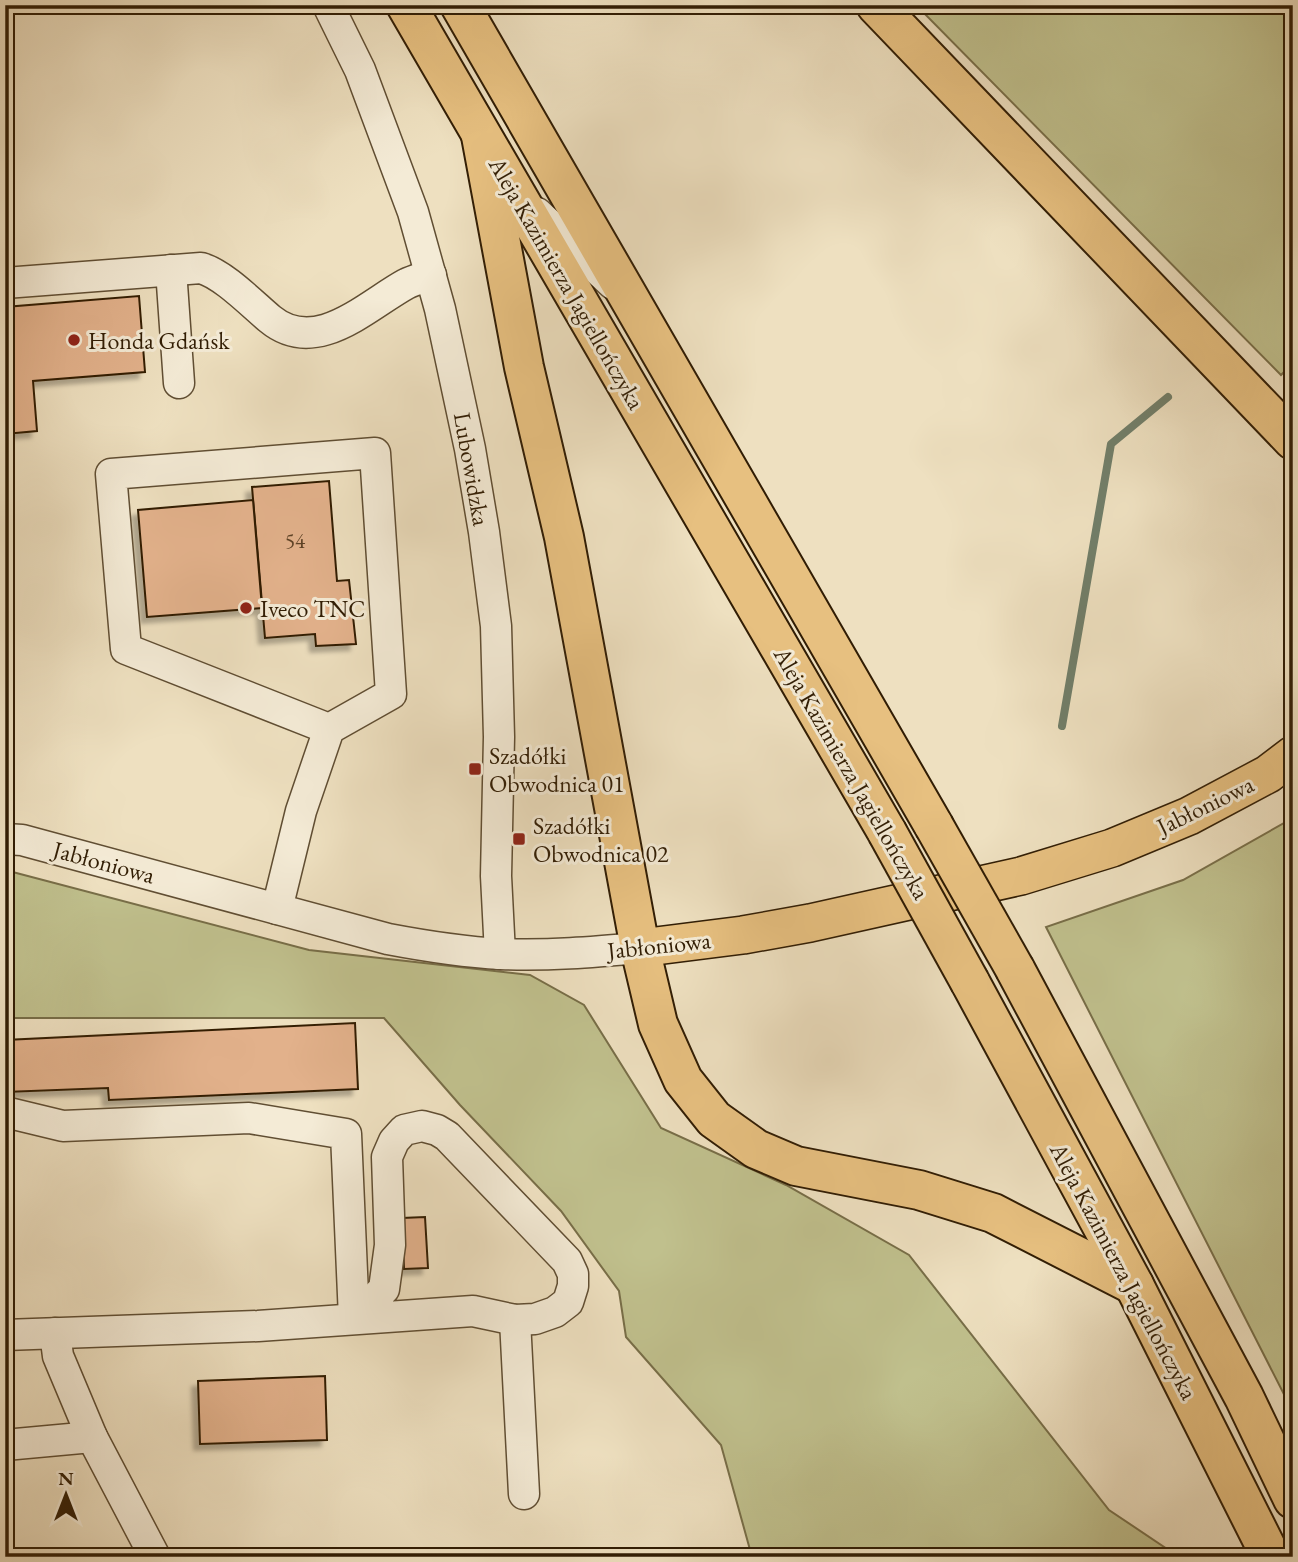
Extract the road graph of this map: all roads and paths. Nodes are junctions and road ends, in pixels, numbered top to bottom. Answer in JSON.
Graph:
{"nodes":[{"id":1,"x":328,"y":5,"type":"edge"},
{"id":2,"x":406,"y":5,"type":"edge"},
{"id":3,"x":460,"y":5,"type":"edge"},
{"id":4,"x":876,"y":5,"type":"edge"},
{"id":5,"x":481,"y":136,"type":"junction"},
{"id":6,"x":556,"y":171,"type":"junction"},
{"id":7,"x":516,"y":194,"type":"junction"},
{"id":8,"x":574,"y":248,"type":"junction"},
{"id":9,"x":171,"y":270,"type":"junction"},
{"id":10,"x":431,"y":275,"type":"junction"},
{"id":11,"x":5,"y":283,"type":"edge"},
{"id":12,"x":633,"y":303,"type":"junction"},
{"id":13,"x":593,"y":326,"type":"junction"},
{"id":14,"x":179,"y":383,"type":"dead end"},
{"id":15,"x":1293,"y":440,"type":"edge"},
{"id":16,"x":329,"y":729,"type":"junction"},
{"id":17,"x":1293,"y":755,"type":"edge"},
{"id":18,"x":5,"y":839,"type":"edge"},
{"id":19,"x":277,"y":909,"type":"junction"},
{"id":20,"x":640,"y":948,"type":"junction"},
{"id":21,"x":500,"y":954,"type":"junction"},
{"id":22,"x":5,"y":1112,"type":"edge"},
{"id":23,"x":1133,"y":1284,"type":"junction"},
{"id":24,"x":354,"y":1318,"type":"junction"},
{"id":25,"x":515,"y":1320,"type":"junction"},
{"id":26,"x":55,"y":1333,"type":"junction"},
{"id":27,"x":5,"y":1335,"type":"edge"},
{"id":28,"x":92,"y":1437,"type":"junction"},
{"id":29,"x":5,"y":1446,"type":"edge"},
{"id":30,"x":524,"y":1494,"type":"dead end"},
{"id":31,"x":1293,"y":1499,"type":"edge"},
{"id":32,"x":155,"y":1557,"type":"edge"},
{"id":33,"x":1271,"y":1557,"type":"edge"}],
"edges":[{"from":1,"to":10,"type":"street","name":"Lubowidzka"},
{"from":2,"to":5,"type":"highway","name":"Aleja Kazimierza Jagiellończyka"},
{"from":3,"to":6,"type":"highway","name":"Aleja Kazimierza Jagiellończyka"},
{"from":4,"to":15,"type":"highway"},
{"from":5,"to":7,"type":"highway","name":"Aleja Kazimierza Jagiellończyka"},
{"from":5,"to":20,"type":"highway"},
{"from":6,"to":8,"type":"street"},
{"from":6,"to":12,"type":"highway","name":"Aleja Kazimierza Jagiellończyka"},
{"from":7,"to":8,"type":"street"},
{"from":7,"to":13,"type":"highway","name":"Aleja Kazimierza Jagiellończyka"},
{"from":8,"to":12,"type":"street"},
{"from":8,"to":13,"type":"street"},
{"from":9,"to":10,"type":"street"},
{"from":9,"to":11,"type":"street"},
{"from":9,"to":14,"type":"street"},
{"from":10,"to":21,"type":"street","name":"Lubowidzka"},
{"from":12,"to":31,"type":"highway","name":"Aleja Kazimierza Jagiellończyka","bridge":true},
{"from":13,"to":23,"type":"highway","name":"Aleja Kazimierza Jagiellończyka","bridge":true},
{"from":16,"to":16,"type":"street"},
{"from":16,"to":19,"type":"street"},
{"from":17,"to":20,"type":"main road","name":"Jabłoniowa"},
{"from":18,"to":19,"type":"street","name":"Jabłoniowa"},
{"from":19,"to":21,"type":"street","name":"Jabłoniowa"},
{"from":20,"to":21,"type":"street","name":"Jabłoniowa"},
{"from":20,"to":23,"type":"highway"},
{"from":22,"to":24,"type":"street"},
{"from":23,"to":33,"type":"highway","name":"Aleja Kazimierza Jagiellończyka"},
{"from":24,"to":25,"type":"street"},
{"from":24,"to":25,"type":"street"},
{"from":24,"to":26,"type":"street"},
{"from":25,"to":30,"type":"street"},
{"from":26,"to":27,"type":"street"},
{"from":26,"to":28,"type":"street"},
{"from":28,"to":29,"type":"street"},
{"from":28,"to":32,"type":"street"}]}
